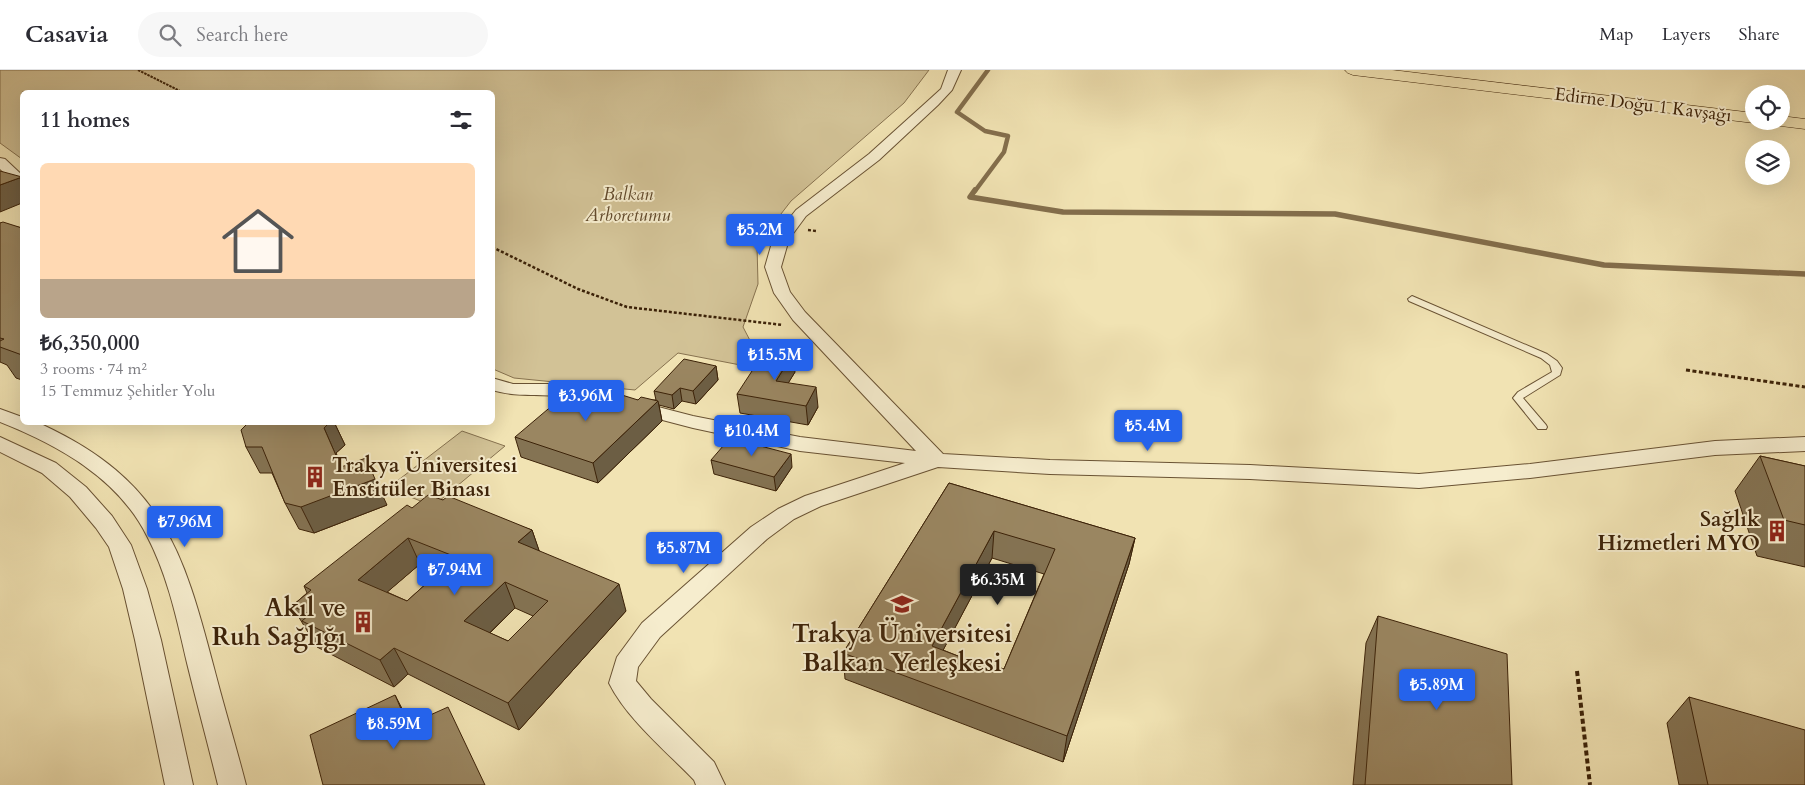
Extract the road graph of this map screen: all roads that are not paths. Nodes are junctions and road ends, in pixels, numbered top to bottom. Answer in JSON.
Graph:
{"nodes":[{"id":1,"x":956,"y":70,"type":"edge"},
{"id":2,"x":1354,"y":70,"type":"edge"},
{"id":3,"x":1417,"y":70,"type":"edge"},
{"id":4,"x":1745,"y":109,"type":"edge"},
{"id":5,"x":1790,"y":115,"type":"edge"},
{"id":6,"x":1745,"y":117,"type":"edge"},
{"id":7,"x":1790,"y":121,"type":"edge"},
{"id":8,"x":1805,"y":121,"type":"edge"},
{"id":9,"x":0,"y":162,"type":"edge"},
{"id":10,"x":20,"y":180,"type":"edge"},
{"id":11,"x":1412,"y":299,"type":"dead end"},
{"id":12,"x":495,"y":385,"type":"edge"},
{"id":13,"x":0,"y":415,"type":"edge"},
{"id":14,"x":20,"y":423,"type":"edge"},
{"id":15,"x":25,"y":425,"type":"edge"},
{"id":16,"x":1542,"y":427,"type":"dead end"},
{"id":17,"x":52,"y":436,"type":"junction"},
{"id":18,"x":1805,"y":444,"type":"edge"},
{"id":19,"x":10,"y":448,"type":"edge"},
{"id":20,"x":937,"y":460,"type":"junction"},
{"id":21,"x":179,"y":785,"type":"edge"},
{"id":22,"x":232,"y":785,"type":"edge"},
{"id":23,"x":711,"y":785,"type":"edge"}],
"edges":[{"from":1,"to":20,"type":"street"},
{"from":2,"to":6,"type":"highway","name":"Edirne Doğu 1 Kavşağı"},
{"from":3,"to":4,"type":"highway","name":"Edirne Doğu 1 Kavşağı"},
{"from":5,"to":8,"type":"highway"},
{"from":7,"to":8,"type":"highway"},
{"from":9,"to":10,"type":"street"},
{"from":11,"to":16,"type":"lane"},
{"from":12,"to":20,"type":"street"},
{"from":13,"to":14,"type":"street"},
{"from":15,"to":17,"type":"street"},
{"from":17,"to":19,"type":"street"},
{"from":17,"to":22,"type":"street"},
{"from":18,"to":20,"type":"street"},
{"from":19,"to":21,"type":"street"},
{"from":20,"to":23,"type":"street"}]}
